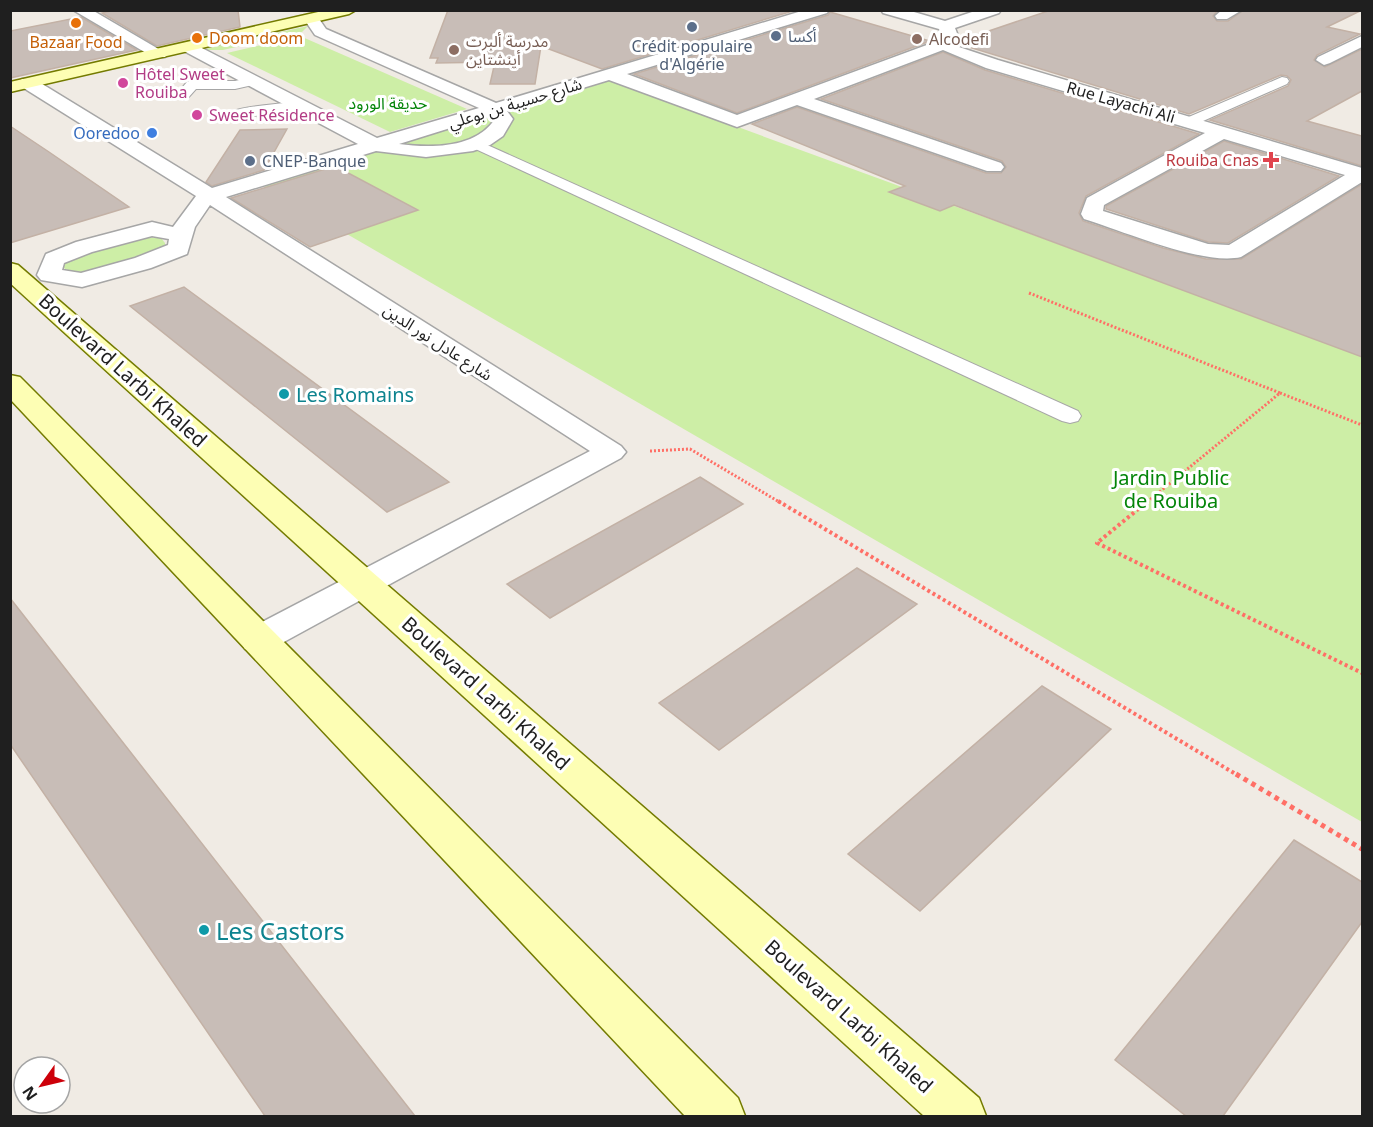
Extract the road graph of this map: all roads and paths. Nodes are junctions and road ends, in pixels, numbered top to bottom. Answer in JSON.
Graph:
{"nodes":[{"id":1,"x":80,"y":10,"type":"edge"},
{"id":2,"x":349,"y":10,"type":"edge"},
{"id":3,"x":822,"y":10,"type":"edge"},
{"id":4,"x":888,"y":10,"type":"edge"},
{"id":5,"x":994,"y":10,"type":"edge"},
{"id":6,"x":321,"y":15,"type":"edge"},
{"id":7,"x":949,"y":34,"type":"junction"},
{"id":8,"x":1362,"y":41,"type":"edge"},
{"id":9,"x":188,"y":47,"type":"junction"},
{"id":10,"x":159,"y":54,"type":"junction"},
{"id":11,"x":1324,"y":60,"type":"dead end"},
{"id":12,"x":610,"y":74,"type":"junction"},
{"id":13,"x":252,"y":81,"type":"junction"},
{"id":14,"x":1282,"y":81,"type":"dead end"},
{"id":15,"x":19,"y":85,"type":"edge"},
{"id":16,"x":182,"y":96,"type":"dead end"},
{"id":17,"x":795,"y":98,"type":"junction"},
{"id":18,"x":300,"y":105,"type":"junction"},
{"id":19,"x":496,"y":108,"type":"junction"},
{"id":20,"x":239,"y":112,"type":"dead end"},
{"id":21,"x":1189,"y":122,"type":"junction"},
{"id":22,"x":1222,"y":132,"type":"junction"},
{"id":23,"x":474,"y":143,"type":"junction"},
{"id":24,"x":375,"y":145,"type":"junction"},
{"id":25,"x":994,"y":166,"type":"dead end"},
{"id":26,"x":1362,"y":174,"type":"edge"},
{"id":27,"x":209,"y":195,"type":"junction"},
{"id":28,"x":179,"y":235,"type":"junction"},
{"id":29,"x":23,"y":278,"type":"edge"},
{"id":30,"x":1029,"y":293,"type":"dead end"},
{"id":31,"x":10,"y":383,"type":"edge"},
{"id":32,"x":1280,"y":393,"type":"junction"},
{"id":33,"x":1070,"y":416,"type":"dead end"},
{"id":34,"x":1362,"y":425,"type":"edge"},
{"id":35,"x":611,"y":452,"type":"junction"},
{"id":36,"x":363,"y":584,"type":"junction"},
{"id":37,"x":258,"y":640,"type":"junction"},
{"id":38,"x":1362,"y":673,"type":"edge"},
{"id":39,"x":1362,"y":849,"type":"edge"},
{"id":40,"x":720,"y":1116,"type":"edge"},
{"id":41,"x":961,"y":1116,"type":"edge"}],
"edges":[{"from":1,"to":10,"type":"street"},
{"from":2,"to":6,"type":"main road"},
{"from":3,"to":12,"type":"street","name":"شارع حسيبة بن بوعلي"},
{"from":4,"to":7,"type":"street"},
{"from":5,"to":7,"type":"street"},
{"from":6,"to":9,"type":"main road"},
{"from":6,"to":19,"type":"street"},
{"from":7,"to":17,"type":"street"},
{"from":7,"to":21,"type":"street","name":"Rue Layachi Ali"},
{"from":8,"to":11,"type":"street"},
{"from":9,"to":10,"type":"main road"},
{"from":9,"to":13,"type":"street"},
{"from":10,"to":15,"type":"main road"},
{"from":12,"to":17,"type":"street"},
{"from":12,"to":19,"type":"street","name":"شارع حسيبة بن بوعلي"},
{"from":13,"to":16,"type":"lane"},
{"from":13,"to":18,"type":"street"},
{"from":14,"to":21,"type":"lane"},
{"from":15,"to":27,"type":"street","name":"شارع عادل نور الدين"},
{"from":17,"to":25,"type":"street"},
{"from":18,"to":20,"type":"lane"},
{"from":18,"to":24,"type":"street"},
{"from":19,"to":23,"type":"street"},
{"from":19,"to":24,"type":"street","name":"شارع حسيبة بن بوعلي"},
{"from":21,"to":22,"type":"street","name":"Rue Layachi Ali"},
{"from":22,"to":26,"type":"street","name":"Rue Layachi Ali"},
{"from":22,"to":26,"type":"street"},
{"from":23,"to":24,"type":"street"},
{"from":23,"to":33,"type":"lane"},
{"from":24,"to":27,"type":"street","name":"شارع حسيبة بن بوعلي"},
{"from":27,"to":28,"type":"street"},
{"from":27,"to":35,"type":"street","name":"شارع عادل نور الدين"},
{"from":28,"to":29,"type":"street"},
{"from":28,"to":29,"type":"street"},
{"from":29,"to":36,"type":"main road","name":"Boulevard Larbi Khaled"},
{"from":30,"to":32,"type":"path"},
{"from":31,"to":37,"type":"main road"},
{"from":32,"to":34,"type":"path"},
{"from":32,"to":38,"type":"path"},
{"from":35,"to":36,"type":"street"},
{"from":35,"to":39,"type":"path"},
{"from":36,"to":37,"type":"street"},
{"from":36,"to":41,"type":"main road","name":"Boulevard Larbi Khaled"},
{"from":37,"to":40,"type":"main road"}]}
